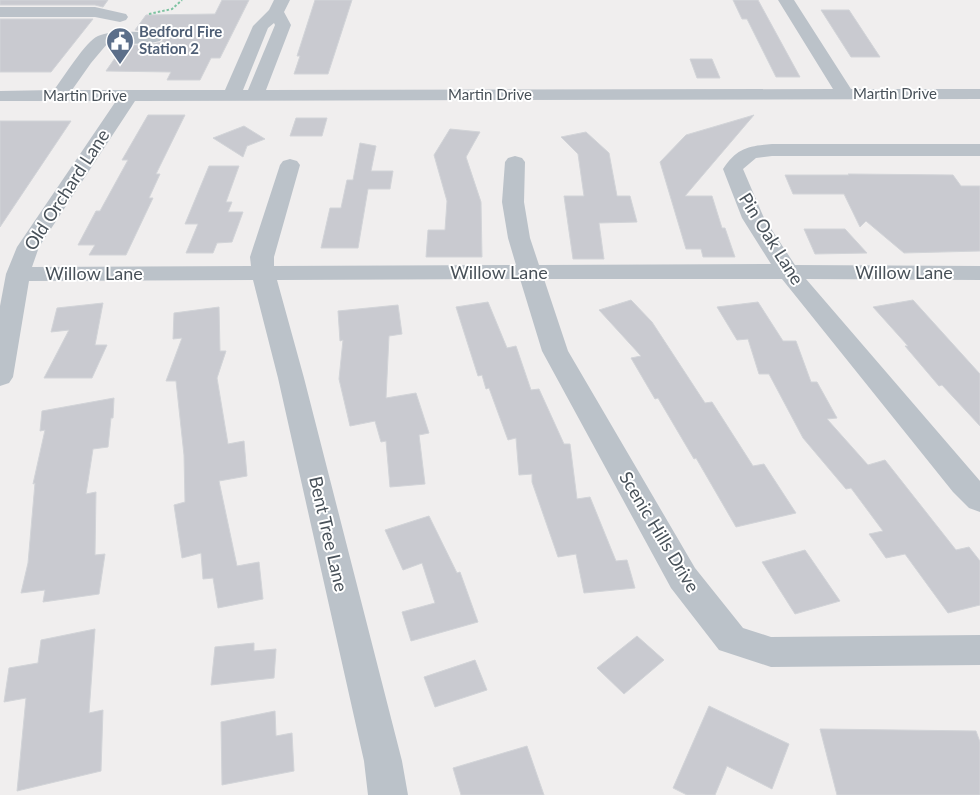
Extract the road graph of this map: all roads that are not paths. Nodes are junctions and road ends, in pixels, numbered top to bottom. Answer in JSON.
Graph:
{"nodes":[{"id":1,"x":786,"y":0,"type":"edge"},
{"id":2,"x":279,"y":6,"type":"edge"},
{"id":3,"x":0,"y":12,"type":"edge"},
{"id":4,"x":120,"y":17,"type":"dead end"},
{"id":5,"x":154,"y":38,"type":"dead end"},
{"id":6,"x":0,"y":81,"type":"edge"},
{"id":7,"x":56,"y":88,"type":"junction"},
{"id":8,"x":845,"y":94,"type":"junction"},
{"id":9,"x":980,"y":94,"type":"edge"},
{"id":10,"x":0,"y":96,"type":"edge"},
{"id":11,"x":129,"y":96,"type":"junction"},
{"id":12,"x":231,"y":96,"type":"junction"},
{"id":13,"x":254,"y":96,"type":"junction"},
{"id":14,"x":980,"y":150,"type":"edge"},
{"id":15,"x":515,"y":162,"type":"dead end"},
{"id":16,"x":290,"y":165,"type":"dead end"},
{"id":17,"x":530,"y":272,"type":"junction"},
{"id":18,"x":790,"y":272,"type":"junction"},
{"id":19,"x":980,"y":273,"type":"edge"},
{"id":20,"x":18,"y":274,"type":"junction"},
{"id":21,"x":263,"y":274,"type":"junction"},
{"id":22,"x":0,"y":376,"type":"edge"},
{"id":23,"x":980,"y":500,"type":"edge"},
{"id":24,"x":980,"y":650,"type":"edge"},
{"id":25,"x":388,"y":795,"type":"edge"}],
"edges":[{"from":1,"to":8,"type":"street"},
{"from":2,"to":12,"type":"street"},
{"from":2,"to":13,"type":"street"},
{"from":3,"to":4,"type":"street"},
{"from":5,"to":7,"type":"street"},
{"from":6,"to":7,"type":"street"},
{"from":7,"to":10,"type":"street","name":"Martin Drive"},
{"from":7,"to":11,"type":"street","name":"Martin Drive"},
{"from":8,"to":9,"type":"street","name":"Martin Drive"},
{"from":8,"to":13,"type":"street","name":"Martin Drive"},
{"from":11,"to":12,"type":"street","name":"Martin Drive"},
{"from":11,"to":20,"type":"street","name":"Old Orchard Lane"},
{"from":12,"to":13,"type":"street","name":"Martin Drive"},
{"from":14,"to":18,"type":"street","name":"Pin Oak Lane"},
{"from":15,"to":17,"type":"street","name":"Scenic Hills Drive"},
{"from":16,"to":21,"type":"street","name":"Bent Tree Lane"},
{"from":17,"to":18,"type":"street","name":"Willow Lane"},
{"from":17,"to":21,"type":"street","name":"Willow Lane"},
{"from":17,"to":24,"type":"street","name":"Scenic Hills Drive"},
{"from":18,"to":19,"type":"street","name":"Willow Lane"},
{"from":18,"to":23,"type":"street","name":"Pin Oak Lane"},
{"from":20,"to":21,"type":"street","name":"Willow Lane"},
{"from":20,"to":22,"type":"street","name":"Old Orchard Lane"},
{"from":21,"to":25,"type":"street","name":"Bent Tree Lane"}]}
